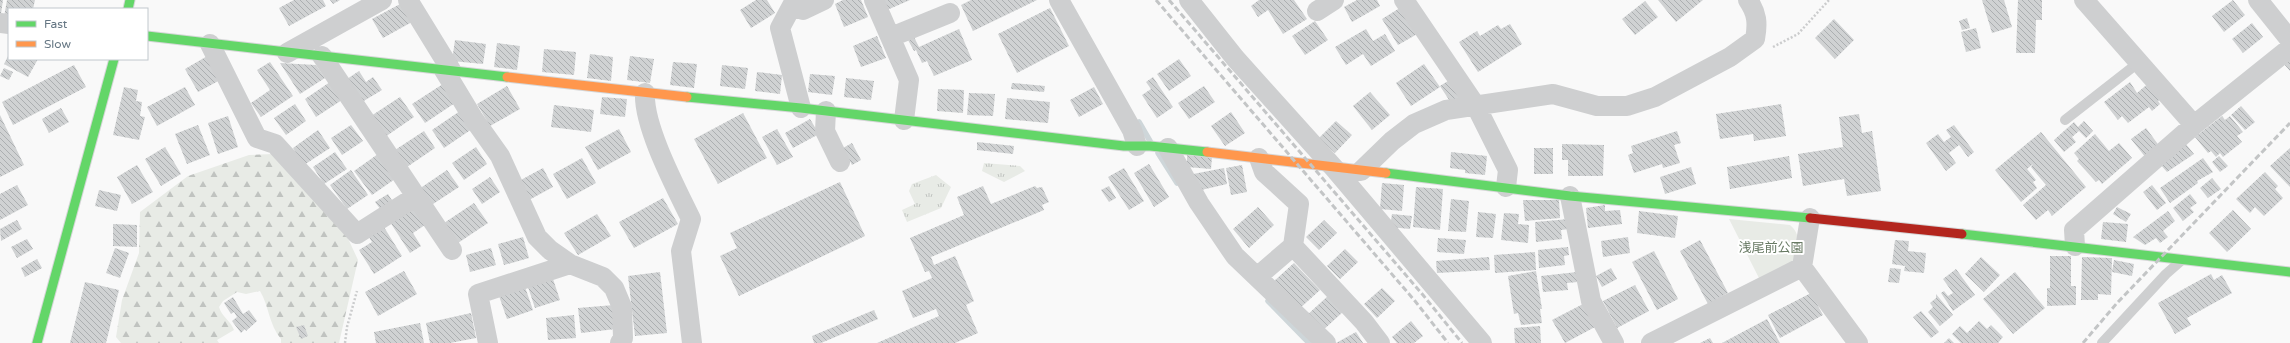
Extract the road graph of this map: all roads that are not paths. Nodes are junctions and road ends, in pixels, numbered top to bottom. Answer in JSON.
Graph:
{"nodes":[{"id":1,"x":382,"y":0,"type":"edge"},
{"id":2,"x":408,"y":0,"type":"edge"},
{"id":3,"x":824,"y":0,"type":"edge"},
{"id":4,"x":874,"y":0,"type":"edge"},
{"id":5,"x":1059,"y":0,"type":"edge"},
{"id":6,"x":1189,"y":0,"type":"edge"},
{"id":7,"x":1334,"y":0,"type":"edge"},
{"id":8,"x":1404,"y":0,"type":"edge"},
{"id":9,"x":1748,"y":0,"type":"edge"},
{"id":10,"x":2084,"y":0,"type":"edge"},
{"id":11,"x":2258,"y":0,"type":"edge"},
{"id":12,"x":794,"y":3,"type":"edge"},
{"id":13,"x":1317,"y":11,"type":"dead end"},
{"id":14,"x":950,"y":13,"type":"dead end"},
{"id":15,"x":148,"y":36,"type":"edge"},
{"id":16,"x":890,"y":37,"type":"junction"},
{"id":17,"x":2290,"y":40,"type":"edge"},
{"id":18,"x":210,"y":44,"type":"junction"},
{"id":19,"x":2290,"y":48,"type":"edge"},
{"id":20,"x":287,"y":53,"type":"junction"},
{"id":21,"x":322,"y":56,"type":"junction"},
{"id":22,"x":114,"y":60,"type":"edge"},
{"id":23,"x":2138,"y":63,"type":"junction"},
{"id":24,"x":447,"y":70,"type":"junction"},
{"id":25,"x":645,"y":93,"type":"junction"},
{"id":26,"x":1476,"y":106,"type":"junction"},
{"id":27,"x":800,"y":108,"type":"junction"},
{"id":28,"x":826,"y":111,"type":"junction"},
{"id":29,"x":904,"y":120,"type":"junction"},
{"id":30,"x":2065,"y":120,"type":"dead end"},
{"id":31,"x":2194,"y":125,"type":"junction"},
{"id":32,"x":1154,"y":146,"type":"junction"},
{"id":33,"x":1259,"y":158,"type":"junction"},
{"id":34,"x":840,"y":162,"type":"dead end"},
{"id":35,"x":1334,"y":168,"type":"junction"},
{"id":36,"x":1361,"y":171,"type":"junction"},
{"id":37,"x":1506,"y":187,"type":"junction"},
{"id":38,"x":415,"y":196,"type":"junction"},
{"id":39,"x":1570,"y":196,"type":"junction"},
{"id":40,"x":1810,"y":218,"type":"junction"},
{"id":41,"x":1293,"y":246,"type":"junction"},
{"id":42,"x":2075,"y":246,"type":"junction"},
{"id":43,"x":452,"y":250,"type":"dead end"},
{"id":44,"x":2183,"y":258,"type":"junction"},
{"id":45,"x":570,"y":264,"type":"junction"},
{"id":46,"x":1802,"y":267,"type":"junction"},
{"id":47,"x":2290,"y":272,"type":"edge"},
{"id":48,"x":1257,"y":277,"type":"junction"},
{"id":49,"x":37,"y":343,"type":"edge"},
{"id":50,"x":488,"y":343,"type":"edge"},
{"id":51,"x":620,"y":343,"type":"edge"},
{"id":52,"x":692,"y":343,"type":"edge"},
{"id":53,"x":1326,"y":343,"type":"edge"},
{"id":54,"x":1380,"y":343,"type":"edge"},
{"id":55,"x":1482,"y":343,"type":"edge"},
{"id":56,"x":1614,"y":343,"type":"edge"},
{"id":57,"x":1651,"y":343,"type":"edge"},
{"id":58,"x":1858,"y":343,"type":"edge"},
{"id":59,"x":2102,"y":343,"type":"edge"}],
"edges":[{"from":1,"to":20,"type":"street"},
{"from":2,"to":24,"type":"street"},
{"from":3,"to":12,"type":"street"},
{"from":4,"to":16,"type":"street"},
{"from":5,"to":32,"type":"street"},
{"from":6,"to":35,"type":"street"},
{"from":7,"to":13,"type":"street"},
{"from":8,"to":26,"type":"street"},
{"from":9,"to":26,"type":"street"},
{"from":10,"to":23,"type":"street"},
{"from":11,"to":17,"type":"street"},
{"from":12,"to":27,"type":"street"},
{"from":14,"to":16,"type":"street"},
{"from":15,"to":18,"type":"street"},
{"from":16,"to":29,"type":"street"},
{"from":18,"to":20,"type":"street"},
{"from":18,"to":38,"type":"street"},
{"from":19,"to":31,"type":"street"},
{"from":20,"to":21,"type":"street"},
{"from":21,"to":24,"type":"street"},
{"from":21,"to":38,"type":"street"},
{"from":22,"to":49,"type":"street"},
{"from":23,"to":30,"type":"lane"},
{"from":23,"to":31,"type":"street"},
{"from":24,"to":25,"type":"street"},
{"from":24,"to":45,"type":"street"},
{"from":25,"to":27,"type":"street"},
{"from":25,"to":52,"type":"street"},
{"from":26,"to":36,"type":"street"},
{"from":26,"to":37,"type":"street"},
{"from":27,"to":28,"type":"street"},
{"from":28,"to":29,"type":"street"},
{"from":28,"to":34,"type":"street"},
{"from":29,"to":32,"type":"street"},
{"from":31,"to":42,"type":"street"},
{"from":32,"to":33,"type":"street"},
{"from":32,"to":48,"type":"street"},
{"from":33,"to":35,"type":"street"},
{"from":33,"to":41,"type":"street"},
{"from":35,"to":36,"type":"street"},
{"from":35,"to":55,"type":"street"},
{"from":36,"to":37,"type":"street"},
{"from":37,"to":39,"type":"street"},
{"from":38,"to":43,"type":"street"},
{"from":39,"to":40,"type":"street"},
{"from":39,"to":56,"type":"street"},
{"from":40,"to":42,"type":"street"},
{"from":40,"to":46,"type":"street"},
{"from":41,"to":48,"type":"street"},
{"from":41,"to":54,"type":"street"},
{"from":42,"to":44,"type":"street"},
{"from":44,"to":47,"type":"street"},
{"from":44,"to":59,"type":"lane"},
{"from":45,"to":50,"type":"street"},
{"from":45,"to":51,"type":"street"},
{"from":46,"to":57,"type":"street"},
{"from":46,"to":58,"type":"street"},
{"from":48,"to":53,"type":"street"}]}
